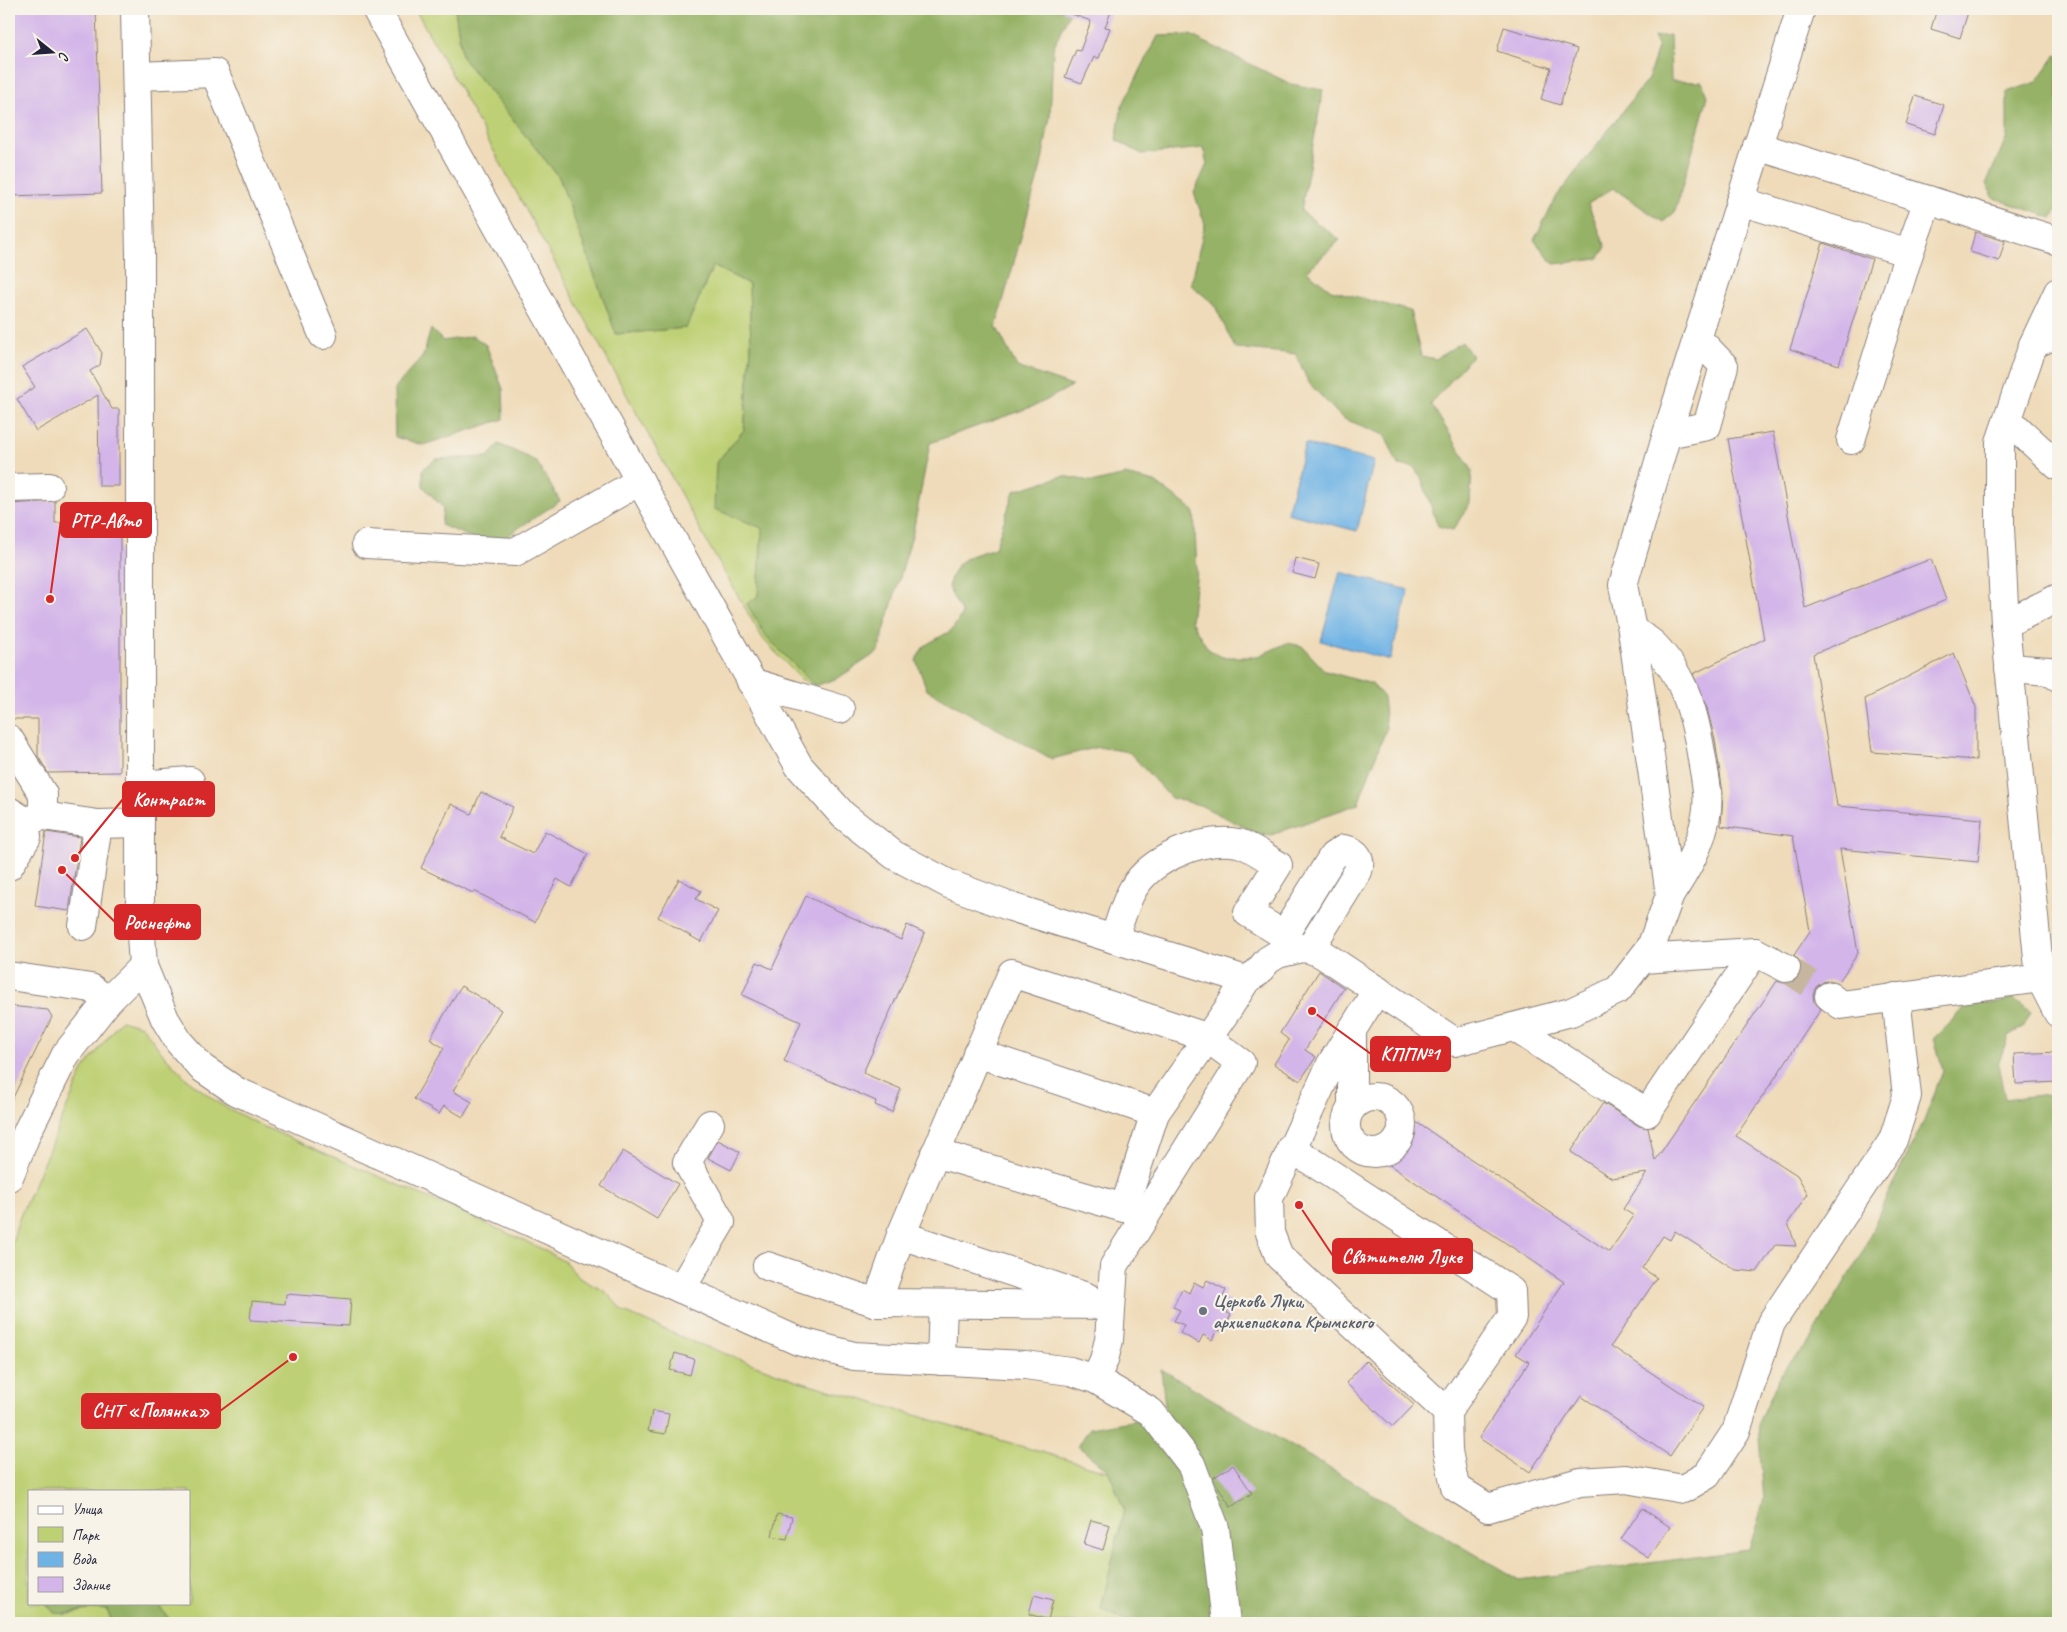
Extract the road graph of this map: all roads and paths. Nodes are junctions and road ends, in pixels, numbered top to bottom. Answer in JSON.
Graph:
{"nodes":[{"id":1,"x":135,"y":9,"type":"edge"},
{"id":2,"x":376,"y":9,"type":"edge"},
{"id":3,"x":1801,"y":9,"type":"edge"},
{"id":4,"x":137,"y":76,"type":"junction"},
{"id":5,"x":1757,"y":146,"type":"junction"},
{"id":6,"x":1740,"y":200,"type":"junction"},
{"id":7,"x":1928,"y":200,"type":"junction"},
{"id":8,"x":2058,"y":241,"type":"edge"},
{"id":9,"x":1909,"y":253,"type":"junction"},
{"id":10,"x":2058,"y":292,"type":"edge"},
{"id":11,"x":2058,"y":333,"type":"edge"},
{"id":12,"x":323,"y":335,"type":"dead end"},
{"id":13,"x":1697,"y":338,"type":"junction"},
{"id":14,"x":2033,"y":345,"type":"junction"},
{"id":15,"x":2008,"y":420,"type":"junction"},
{"id":16,"x":1667,"y":434,"type":"junction"},
{"id":17,"x":1851,"y":440,"type":"dead end"},
{"id":18,"x":2058,"y":466,"type":"edge"},
{"id":19,"x":640,"y":481,"type":"junction"},
{"id":20,"x":49,"y":487,"type":"dead end"},
{"id":21,"x":9,"y":488,"type":"edge"},
{"id":22,"x":366,"y":544,"type":"dead end"},
{"id":23,"x":2058,"y":598,"type":"edge"},
{"id":24,"x":2005,"y":624,"type":"junction"},
{"id":25,"x":1632,"y":630,"type":"junction"},
{"id":26,"x":2009,"y":668,"type":"junction"},
{"id":27,"x":2058,"y":677,"type":"edge"},
{"id":28,"x":752,"y":682,"type":"junction"},
{"id":29,"x":840,"y":709,"type":"dead end"},
{"id":30,"x":9,"y":739,"type":"edge"},
{"id":31,"x":190,"y":782,"type":"dead end"},
{"id":32,"x":141,"y":785,"type":"junction"},
{"id":33,"x":20,"y":818,"type":"edge"},
{"id":34,"x":140,"y":823,"type":"junction"},
{"id":35,"x":98,"y":824,"type":"junction"},
{"id":36,"x":9,"y":866,"type":"edge"},
{"id":37,"x":1670,"y":896,"type":"junction"},
{"id":38,"x":84,"y":926,"type":"dead end"},
{"id":39,"x":1114,"y":939,"type":"junction"},
{"id":40,"x":1295,"y":945,"type":"junction"},
{"id":41,"x":1755,"y":952,"type":"junction"},
{"id":42,"x":1642,"y":959,"type":"junction"},
{"id":43,"x":143,"y":966,"type":"junction"},
{"id":44,"x":1786,"y":968,"type":"tunnel mouth"},
{"id":45,"x":9,"y":976,"type":"edge"},
{"id":46,"x":2040,"y":978,"type":"junction"},
{"id":47,"x":1246,"y":980,"type":"junction"},
{"id":48,"x":1377,"y":990,"type":"junction"},
{"id":49,"x":1829,"y":996,"type":"tunnel mouth"},
{"id":50,"x":1896,"y":997,"type":"junction"},
{"id":51,"x":108,"y":1001,"type":"junction"},
{"id":52,"x":2058,"y":1013,"type":"edge"},
{"id":53,"x":1514,"y":1027,"type":"junction"},
{"id":54,"x":1352,"y":1030,"type":"junction"},
{"id":55,"x":1206,"y":1038,"type":"junction"},
{"id":56,"x":978,"y":1053,"type":"junction"},
{"id":57,"x":1362,"y":1101,"type":"dead end"},
{"id":58,"x":1155,"y":1113,"type":"junction"},
{"id":59,"x":710,"y":1124,"type":"dead end"},
{"id":60,"x":1291,"y":1148,"type":"junction"},
{"id":61,"x":935,"y":1153,"type":"junction"},
{"id":62,"x":10,"y":1173,"type":"edge"},
{"id":63,"x":1124,"y":1208,"type":"junction"},
{"id":64,"x":900,"y":1234,"type":"junction"},
{"id":65,"x":767,"y":1266,"type":"dead end"},
{"id":66,"x":1114,"y":1266,"type":"junction"},
{"id":67,"x":681,"y":1289,"type":"junction"},
{"id":68,"x":877,"y":1303,"type":"junction"},
{"id":69,"x":943,"y":1304,"type":"junction"},
{"id":70,"x":1110,"y":1305,"type":"junction"},
{"id":71,"x":941,"y":1361,"type":"junction"},
{"id":72,"x":1095,"y":1379,"type":"junction"},
{"id":73,"x":1447,"y":1412,"type":"junction"},
{"id":74,"x":1226,"y":1623,"type":"edge"}],
"edges":[{"from":1,"to":4,"type":"street"},
{"from":2,"to":19,"type":"street"},
{"from":3,"to":5,"type":"street"},
{"from":4,"to":12,"type":"street"},
{"from":4,"to":32,"type":"street"},
{"from":5,"to":6,"type":"street"},
{"from":5,"to":7,"type":"street"},
{"from":6,"to":9,"type":"street"},
{"from":6,"to":13,"type":"street"},
{"from":7,"to":8,"type":"street"},
{"from":7,"to":9,"type":"street"},
{"from":9,"to":17,"type":"street"},
{"from":10,"to":14,"type":"street"},
{"from":11,"to":14,"type":"street"},
{"from":13,"to":16,"type":"street"},
{"from":13,"to":16,"type":"street"},
{"from":14,"to":15,"type":"street"},
{"from":15,"to":18,"type":"street"},
{"from":15,"to":24,"type":"street"},
{"from":16,"to":25,"type":"street"},
{"from":19,"to":22,"type":"street"},
{"from":19,"to":28,"type":"street"},
{"from":20,"to":21,"type":"street"},
{"from":23,"to":24,"type":"street"},
{"from":24,"to":26,"type":"street"},
{"from":25,"to":37,"type":"street"},
{"from":25,"to":37,"type":"street"},
{"from":26,"to":27,"type":"street"},
{"from":26,"to":46,"type":"street"},
{"from":28,"to":29,"type":"street"},
{"from":28,"to":39,"type":"street"},
{"from":30,"to":33,"type":"street"},
{"from":31,"to":32,"type":"street"},
{"from":32,"to":34,"type":"street"},
{"from":33,"to":35,"type":"street"},
{"from":33,"to":36,"type":"street"},
{"from":34,"to":35,"type":"street"},
{"from":34,"to":43,"type":"street"},
{"from":35,"to":38,"type":"street"},
{"from":37,"to":42,"type":"street"},
{"from":39,"to":40,"type":"street"},
{"from":39,"to":47,"type":"street"},
{"from":40,"to":47,"type":"street"},
{"from":40,"to":48,"type":"street"},
{"from":41,"to":42,"type":"street"},
{"from":41,"to":44,"type":"street"},
{"from":41,"to":53,"type":"street"},
{"from":42,"to":53,"type":"street"},
{"from":43,"to":51,"type":"street"},
{"from":43,"to":67,"type":"street"},
{"from":45,"to":51,"type":"street"},
{"from":46,"to":50,"type":"street"},
{"from":46,"to":52,"type":"street"},
{"from":47,"to":55,"type":"street"},
{"from":48,"to":53,"type":"street"},
{"from":48,"to":54,"type":"street"},
{"from":49,"to":50,"type":"street"},
{"from":50,"to":73,"type":"street"},
{"from":51,"to":62,"type":"street"},
{"from":54,"to":57,"type":"street"},
{"from":54,"to":60,"type":"street"},
{"from":55,"to":56,"type":"street"},
{"from":55,"to":58,"type":"street"},
{"from":55,"to":66,"type":"street"},
{"from":56,"to":58,"type":"street"},
{"from":56,"to":61,"type":"street"},
{"from":58,"to":63,"type":"street"},
{"from":59,"to":67,"type":"street"},
{"from":60,"to":73,"type":"street"},
{"from":60,"to":73,"type":"street"},
{"from":61,"to":63,"type":"street"},
{"from":61,"to":64,"type":"street"},
{"from":63,"to":66,"type":"street"},
{"from":64,"to":68,"type":"street"},
{"from":64,"to":70,"type":"street"},
{"from":65,"to":68,"type":"street"},
{"from":66,"to":70,"type":"street"},
{"from":67,"to":71,"type":"street"},
{"from":68,"to":69,"type":"street"},
{"from":69,"to":70,"type":"street"},
{"from":69,"to":71,"type":"street"},
{"from":70,"to":72,"type":"street"},
{"from":71,"to":72,"type":"street"},
{"from":72,"to":74,"type":"street"}]}
